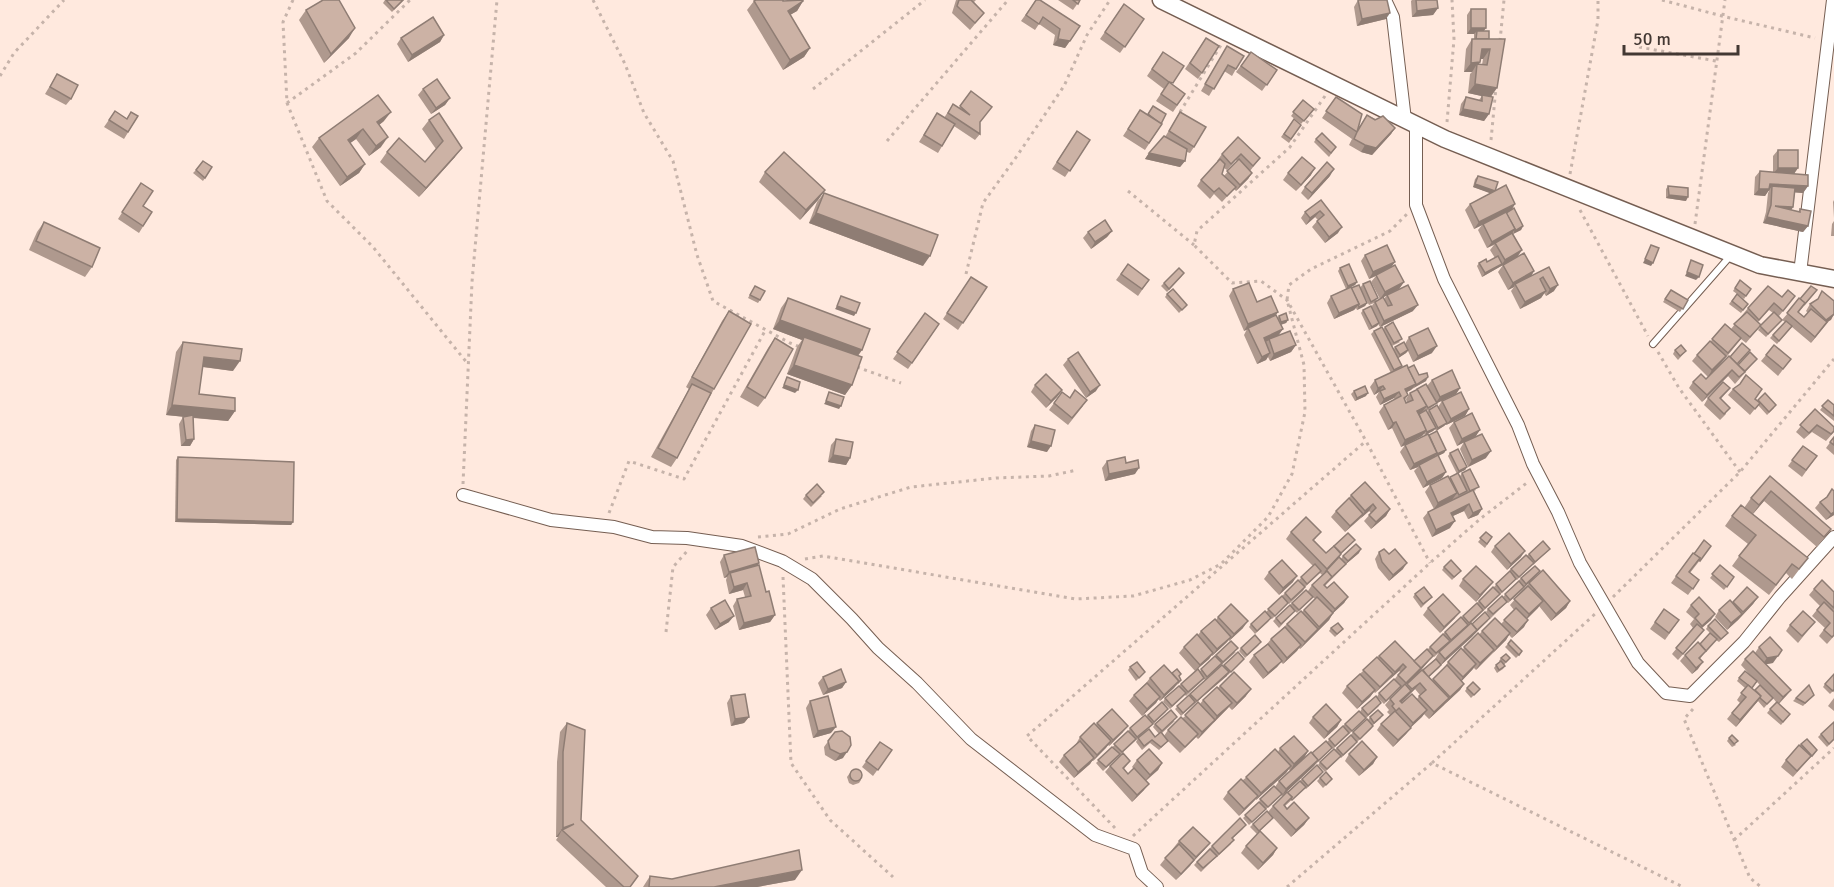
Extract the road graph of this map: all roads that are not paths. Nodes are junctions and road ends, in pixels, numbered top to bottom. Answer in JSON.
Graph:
{"nodes":[{"id":1,"x":1161,"y":0,"type":"edge"},
{"id":2,"x":1385,"y":0,"type":"edge"},
{"id":3,"x":1833,"y":0,"type":"edge"},
{"id":4,"x":1410,"y":123,"type":"junction"},
{"id":5,"x":1732,"y":254,"type":"junction"},
{"id":6,"x":1800,"y":273,"type":"junction"},
{"id":7,"x":1834,"y":279,"type":"edge"},
{"id":8,"x":1653,"y":345,"type":"road end"},
{"id":9,"x":463,"y":495,"type":"road end"},
{"id":10,"x":1834,"y":537,"type":"edge"},
{"id":11,"x":1157,"y":887,"type":"edge"}],
"edges":[{"from":1,"to":4,"type":"street"},
{"from":2,"to":4,"type":"street"},
{"from":3,"to":6,"type":"street"},
{"from":4,"to":5,"type":"street"},
{"from":4,"to":10,"type":"street"},
{"from":5,"to":6,"type":"street"},
{"from":5,"to":8,"type":"lane"},
{"from":6,"to":7,"type":"street"},
{"from":9,"to":11,"type":"street"}]}
